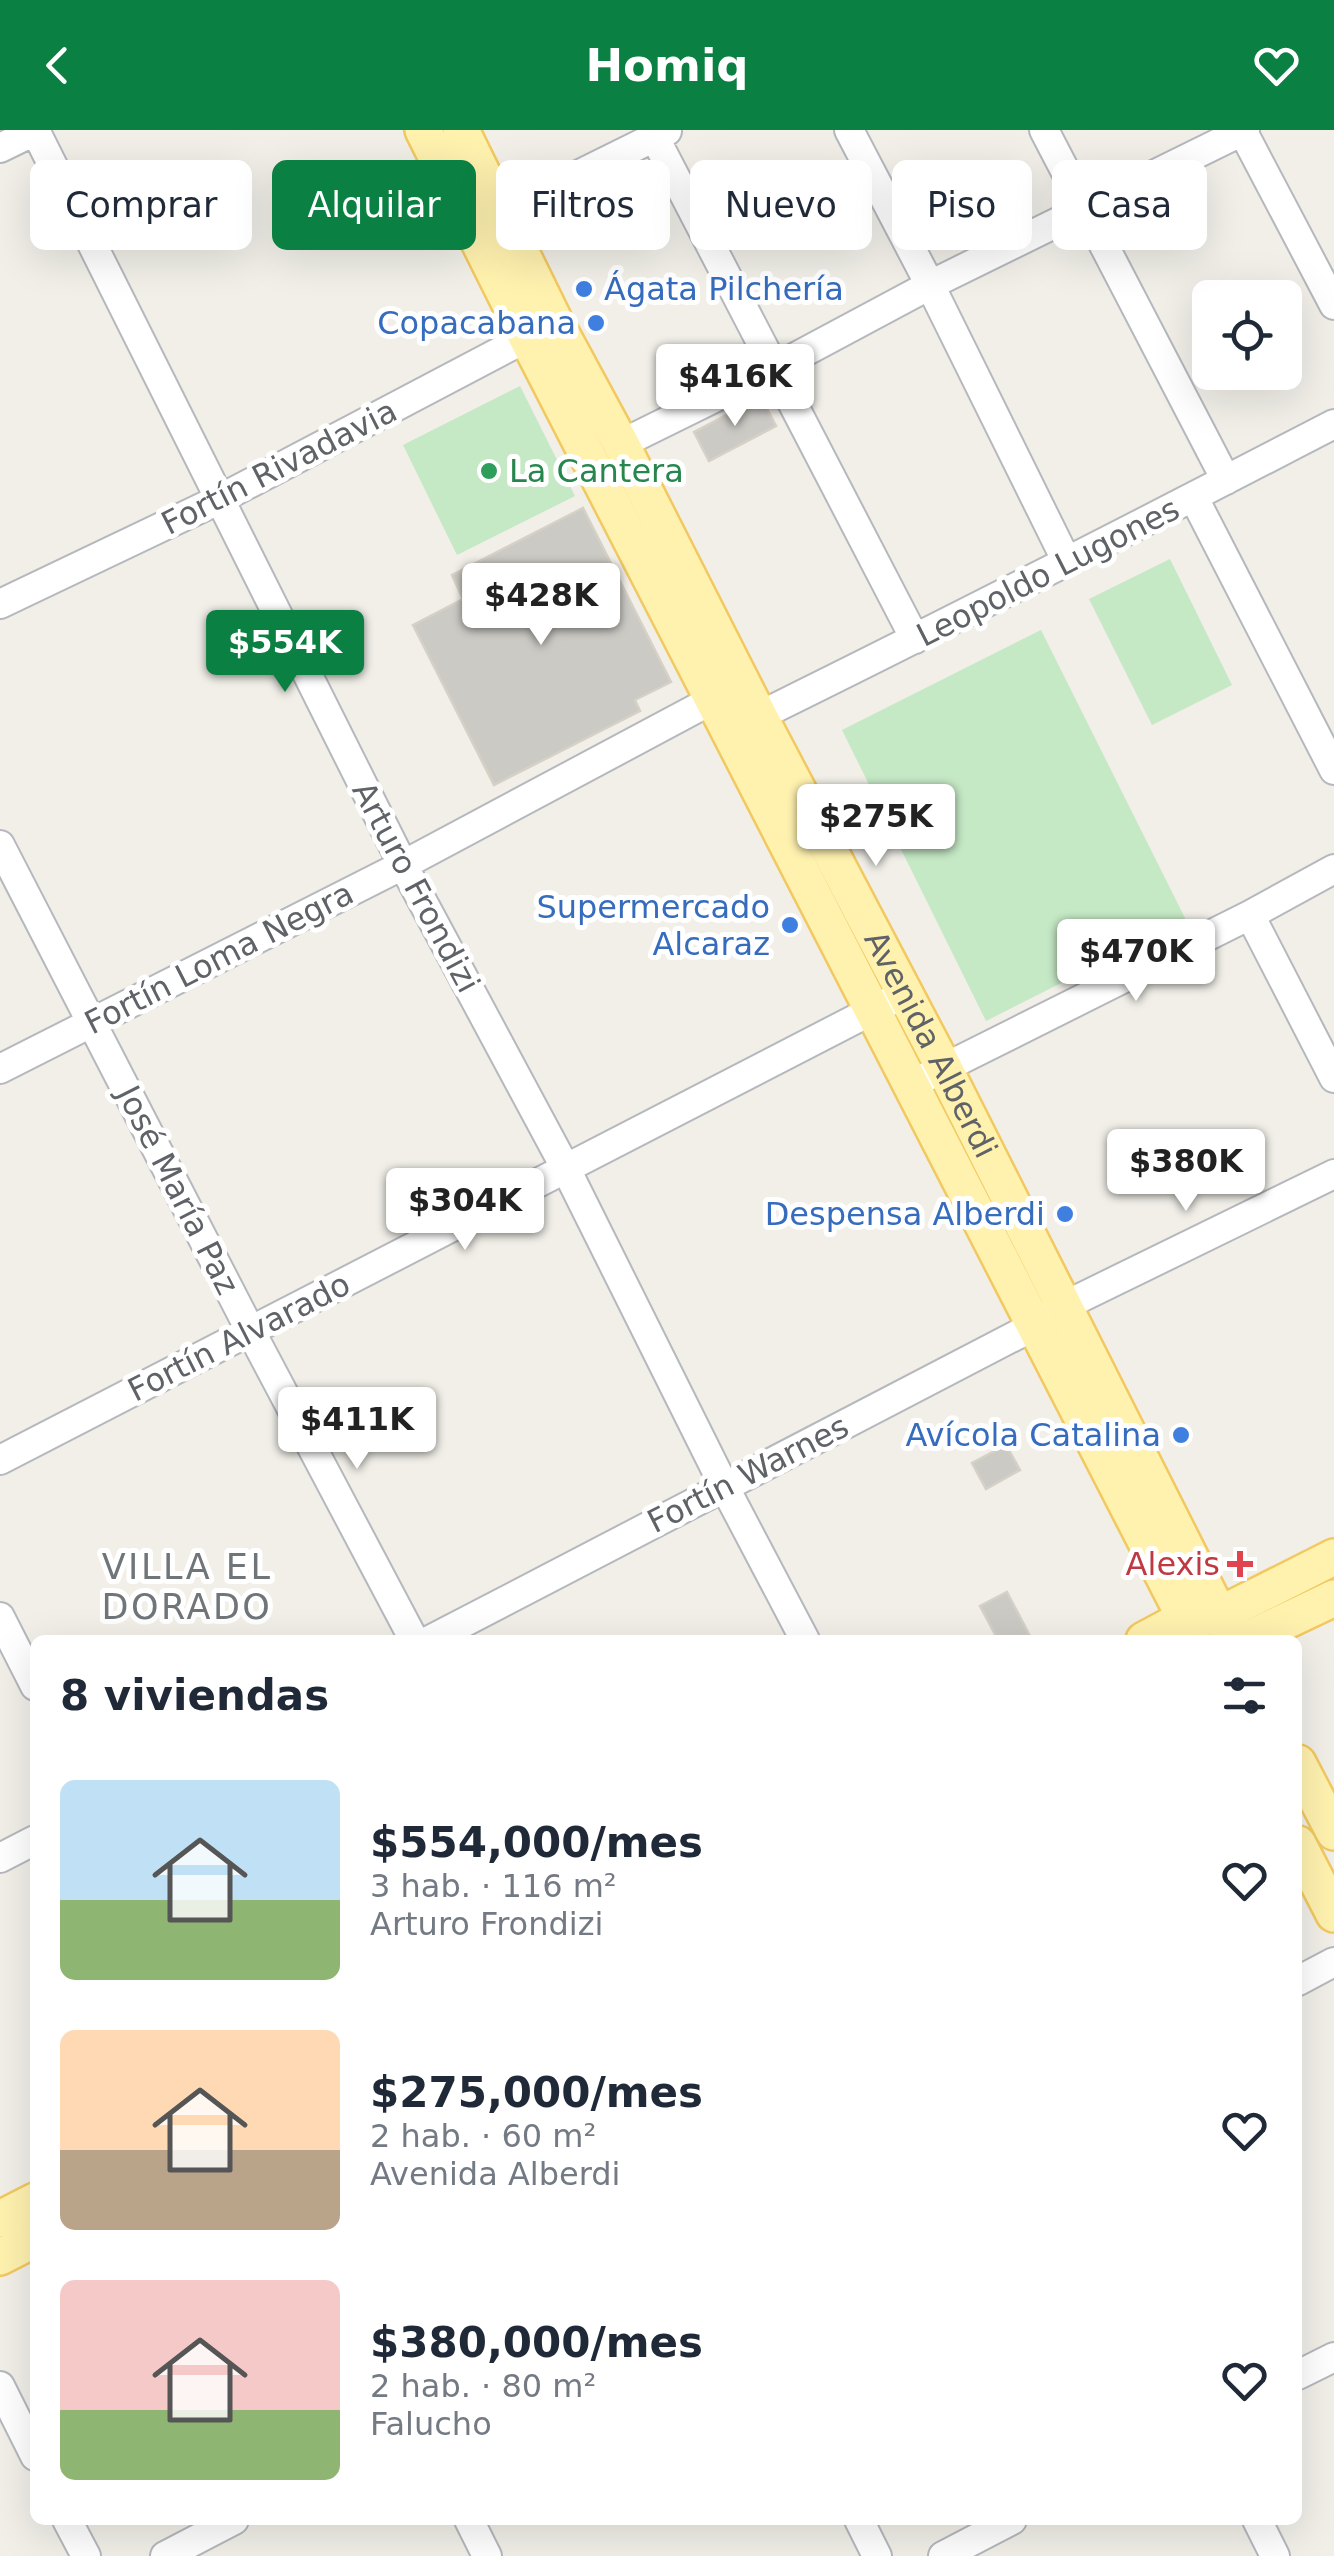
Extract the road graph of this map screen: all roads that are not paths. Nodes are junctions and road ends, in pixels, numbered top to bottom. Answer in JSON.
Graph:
{"nodes":[{"id":1,"x":35,"y":130,"type":"edge"},
{"id":2,"x":423,"y":130,"type":"edge"},
{"id":3,"x":461,"y":130,"type":"edge"},
{"id":4,"x":850,"y":130,"type":"edge"},
{"id":5,"x":1044,"y":130,"type":"edge"},
{"id":6,"x":1243,"y":130,"type":"edge"},
{"id":7,"x":661,"y":133,"type":"edge"},
{"id":8,"x":0,"y":148,"type":"edge"},
{"id":9,"x":607,"y":160,"type":"edge"},
{"id":10,"x":1060,"y":160,"type":"edge"},
{"id":11,"x":1183,"y":160,"type":"edge"},
{"id":12,"x":496,"y":200,"type":"edge"},
{"id":13,"x":1052,"y":225,"type":"edge"},
{"id":14,"x":515,"y":250,"type":"edge"},
{"id":15,"x":1106,"y":250,"type":"edge"},
{"id":16,"x":930,"y":285,"type":"junction"},
{"id":17,"x":1334,"y":306,"type":"edge"},
{"id":18,"x":541,"y":330,"type":"junction"},
{"id":19,"x":773,"y":369,"type":"junction"},
{"id":20,"x":1334,"y":424,"type":"edge"},
{"id":21,"x":621,"y":444,"type":"junction"},
{"id":22,"x":1226,"y":480,"type":"junction"},
{"id":23,"x":1194,"y":498,"type":"junction"},
{"id":24,"x":218,"y":500,"type":"junction"},
{"id":25,"x":1066,"y":560,"type":"junction"},
{"id":26,"x":0,"y":604,"type":"edge"},
{"id":27,"x":915,"y":639,"type":"junction"},
{"id":28,"x":712,"y":700,"type":"junction"},
{"id":29,"x":759,"y":716,"type":"junction"},
{"id":30,"x":1334,"y":770,"type":"edge"},
{"id":31,"x":0,"y":845,"type":"edge"},
{"id":32,"x":403,"y":865,"type":"junction"},
{"id":33,"x":1334,"y":870,"type":"edge"},
{"id":34,"x":1250,"y":915,"type":"junction"},
{"id":35,"x":904,"y":994,"type":"junction"},
{"id":36,"x":872,"y":1009,"type":"junction"},
{"id":37,"x":92,"y":1022,"type":"junction"},
{"id":38,"x":944,"y":1068,"type":"junction"},
{"id":39,"x":0,"y":1069,"type":"edge"},
{"id":40,"x":1334,"y":1078,"type":"edge"},
{"id":41,"x":910,"y":1086,"type":"junction"},
{"id":42,"x":566,"y":1169,"type":"junction"},
{"id":43,"x":1334,"y":1174,"type":"edge"},
{"id":44,"x":1064,"y":1306,"type":"junction"},
{"id":45,"x":1034,"y":1326,"type":"junction"},
{"id":46,"x":250,"y":1330,"type":"junction"},
{"id":47,"x":0,"y":1460,"type":"edge"},
{"id":48,"x":724,"y":1486,"type":"junction"},
{"id":49,"x":1334,"y":1557,"type":"edge"},
{"id":50,"x":1334,"y":1598,"type":"edge"},
{"id":51,"x":0,"y":1617,"type":"edge"},
{"id":52,"x":1207,"y":1628,"type":"edge"},
{"id":53,"x":411,"y":1635,"type":"edge"},
{"id":54,"x":440,"y":1635,"type":"edge"},
{"id":55,"x":802,"y":1635,"type":"edge"},
{"id":56,"x":1170,"y":1635,"type":"edge"},
{"id":57,"x":1256,"y":1635,"type":"edge"},
{"id":58,"x":30,"y":1676,"type":"edge"},
{"id":59,"x":1302,"y":1771,"type":"edge"},
{"id":60,"x":1334,"y":1831,"type":"edge"},
{"id":61,"x":30,"y":1843,"type":"edge"},
{"id":62,"x":1302,"y":1852,"type":"edge"},
{"id":63,"x":0,"y":1858,"type":"edge"},
{"id":64,"x":1334,"y":1914,"type":"edge"},
{"id":65,"x":1334,"y":1962,"type":"edge"},
{"id":66,"x":1302,"y":1979,"type":"edge"},
{"id":67,"x":30,"y":2204,"type":"edge"},
{"id":68,"x":0,"y":2219,"type":"edge"},
{"id":69,"x":30,"y":2242,"type":"edge"},
{"id":70,"x":0,"y":2257,"type":"edge"},
{"id":71,"x":1334,"y":2357,"type":"edge"},
{"id":72,"x":1302,"y":2373,"type":"edge"},
{"id":73,"x":0,"y":2386,"type":"edge"},
{"id":74,"x":30,"y":2446,"type":"edge"},
{"id":75,"x":70,"y":2525,"type":"edge"},
{"id":76,"x":224,"y":2525,"type":"edge"},
{"id":77,"x":472,"y":2525,"type":"edge"},
{"id":78,"x":861,"y":2525,"type":"edge"},
{"id":79,"x":1002,"y":2525,"type":"edge"},
{"id":80,"x":1259,"y":2525,"type":"edge"},
{"id":81,"x":86,"y":2556,"type":"edge"},
{"id":82,"x":165,"y":2556,"type":"edge"},
{"id":83,"x":487,"y":2556,"type":"edge"},
{"id":84,"x":878,"y":2556,"type":"edge"},
{"id":85,"x":942,"y":2556,"type":"edge"},
{"id":86,"x":1275,"y":2556,"type":"edge"}],
"edges":[{"from":1,"to":8,"type":"street"},
{"from":1,"to":24,"type":"street","name":"Arturo Frondizi"},
{"from":2,"to":18,"type":"main road","name":"Avenida Alberdi"},
{"from":3,"to":12,"type":"main road","name":"Avenida Alberdi"},
{"from":4,"to":16,"type":"street"},
{"from":5,"to":10,"type":"street"},
{"from":6,"to":11,"type":"street"},
{"from":6,"to":17,"type":"street"},
{"from":7,"to":9,"type":"street"},
{"from":7,"to":19,"type":"street"},
{"from":13,"to":16,"type":"street"},
{"from":14,"to":18,"type":"main road","name":"Avenida Alberdi"},
{"from":15,"to":22,"type":"street"},
{"from":16,"to":19,"type":"street"},
{"from":16,"to":25,"type":"street"},
{"from":18,"to":21,"type":"main road","name":"Avenida Alberdi"},
{"from":18,"to":24,"type":"street","name":"Fortín Rivadavia"},
{"from":18,"to":28,"type":"main road","name":"Avenida Alberdi"},
{"from":19,"to":21,"type":"street"},
{"from":19,"to":27,"type":"street"},
{"from":20,"to":22,"type":"street","name":"Leopoldo Lugones"},
{"from":21,"to":29,"type":"main road","name":"Avenida Alberdi"},
{"from":22,"to":23,"type":"street","name":"Leopoldo Lugones"},
{"from":23,"to":25,"type":"street","name":"Leopoldo Lugones"},
{"from":23,"to":30,"type":"street"},
{"from":24,"to":26,"type":"street","name":"Fortín Rivadavia"},
{"from":24,"to":32,"type":"street","name":"Arturo Frondizi"},
{"from":25,"to":27,"type":"street","name":"Leopoldo Lugones"},
{"from":27,"to":29,"type":"street","name":"Leopoldo Lugones"},
{"from":28,"to":29,"type":"street"},
{"from":28,"to":32,"type":"street","name":"Fortín Loma Negra"},
{"from":28,"to":36,"type":"main road","name":"Avenida Alberdi"},
{"from":29,"to":35,"type":"main road","name":"Avenida Alberdi"},
{"from":31,"to":37,"type":"street","name":"José María Paz"},
{"from":32,"to":37,"type":"street","name":"Fortín Loma Negra"},
{"from":32,"to":42,"type":"street","name":"Arturo Frondizi"},
{"from":33,"to":34,"type":"street"},
{"from":34,"to":38,"type":"street"},
{"from":34,"to":40,"type":"street"},
{"from":35,"to":36,"type":"street","name":"Fortín Alvarado"},
{"from":35,"to":38,"type":"main road","name":"Avenida Alberdi"},
{"from":36,"to":41,"type":"main road","name":"Avenida Alberdi"},
{"from":36,"to":42,"type":"street","name":"Fortín Alvarado"},
{"from":37,"to":39,"type":"street","name":"Fortín Loma Negra"},
{"from":37,"to":46,"type":"street","name":"José María Paz"},
{"from":38,"to":41,"type":"street"},
{"from":38,"to":44,"type":"main road","name":"Avenida Alberdi"},
{"from":41,"to":45,"type":"main road","name":"Avenida Alberdi"},
{"from":42,"to":46,"type":"street","name":"Fortín Alvarado"},
{"from":42,"to":48,"type":"street","name":"Arturo Frondizi"},
{"from":43,"to":44,"type":"street","name":"Fortín Warnes"},
{"from":44,"to":45,"type":"street","name":"Fortín Warnes"},
{"from":44,"to":52,"type":"main road","name":"Avenida Alberdi"},
{"from":45,"to":48,"type":"street","name":"Fortín Warnes"},
{"from":45,"to":52,"type":"main road","name":"Avenida Alberdi"},
{"from":46,"to":47,"type":"street","name":"Fortín Alvarado"},
{"from":46,"to":53,"type":"street","name":"José María Paz"},
{"from":48,"to":54,"type":"street","name":"Fortín Warnes"},
{"from":48,"to":55,"type":"street","name":"Arturo Frondizi"},
{"from":49,"to":52,"type":"main road"},
{"from":50,"to":57,"type":"main road"},
{"from":51,"to":58,"type":"street"},
{"from":52,"to":56,"type":"main road"},
{"from":59,"to":60,"type":"main road"},
{"from":61,"to":63,"type":"street"},
{"from":62,"to":64,"type":"main road"},
{"from":65,"to":66,"type":"street"},
{"from":67,"to":68,"type":"main road"},
{"from":69,"to":70,"type":"main road"},
{"from":71,"to":72,"type":"street"},
{"from":73,"to":74,"type":"street"},
{"from":75,"to":81,"type":"street"},
{"from":76,"to":82,"type":"street"},
{"from":77,"to":83,"type":"street"},
{"from":78,"to":84,"type":"street"},
{"from":79,"to":85,"type":"street"},
{"from":80,"to":86,"type":"street"}]}
